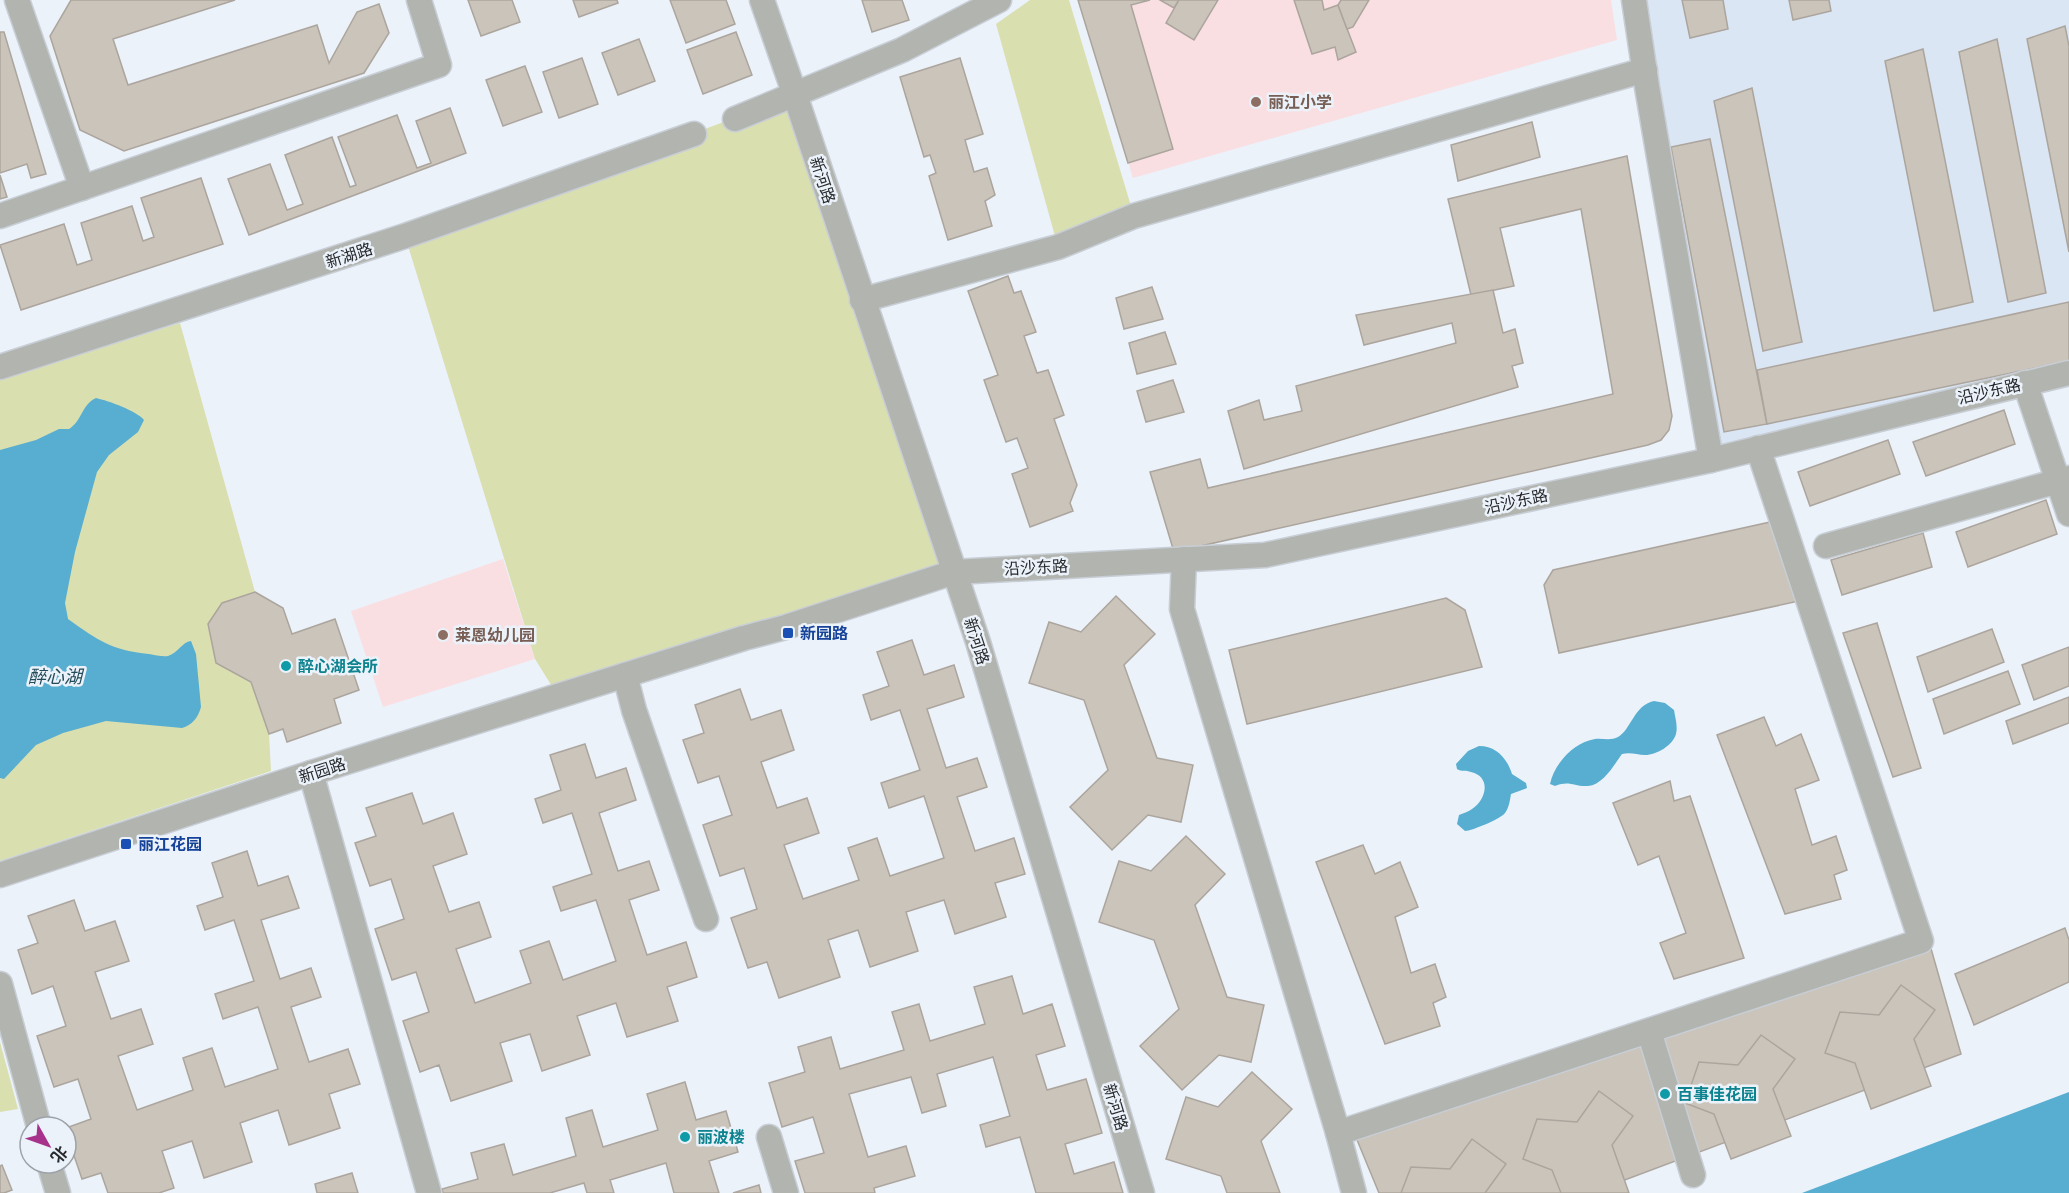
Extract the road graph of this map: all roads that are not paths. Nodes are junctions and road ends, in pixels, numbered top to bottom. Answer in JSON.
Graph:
{"nodes":[{"id":1,"x":17,"y":0,"type":"edge"},
{"id":2,"x":419,"y":0,"type":"edge"},
{"id":3,"x":762,"y":0,"type":"edge"},
{"id":4,"x":999,"y":0,"type":"edge"},
{"id":5,"x":1635,"y":0,"type":"edge"},
{"id":6,"x":1644,"y":70,"type":"junction"},
{"id":7,"x":795,"y":95,"type":"junction"},
{"id":8,"x":735,"y":119,"type":"dead end"},
{"id":9,"x":694,"y":134,"type":"dead end"},
{"id":10,"x":82,"y":188,"type":"junction"},
{"id":11,"x":0,"y":216,"type":"edge"},
{"id":12,"x":862,"y":300,"type":"junction"},
{"id":13,"x":0,"y":367,"type":"edge"},
{"id":14,"x":2069,"y":373,"type":"edge"},
{"id":15,"x":2025,"y":383,"type":"junction"},
{"id":16,"x":1758,"y":448,"type":"junction"},
{"id":17,"x":1711,"y":460,"type":"junction"},
{"id":18,"x":2064,"y":480,"type":"edge"},
{"id":19,"x":2069,"y":514,"type":"edge"},
{"id":20,"x":1826,"y":546,"type":"dead end"},
{"id":21,"x":1184,"y":559,"type":"junction"},
{"id":22,"x":954,"y":572,"type":"junction"},
{"id":23,"x":625,"y":675,"type":"junction"},
{"id":24,"x":311,"y":773,"type":"junction"},
{"id":25,"x":0,"y":875,"type":"edge"},
{"id":26,"x":706,"y":919,"type":"dead end"},
{"id":27,"x":0,"y":984,"type":"edge"},
{"id":28,"x":1649,"y":1031,"type":"junction"},
{"id":29,"x":36,"y":1115,"type":"edge"},
{"id":30,"x":1338,"y":1133,"type":"junction"},
{"id":31,"x":769,"y":1137,"type":"dead end"},
{"id":32,"x":53,"y":1175,"type":"edge"},
{"id":33,"x":1694,"y":1175,"type":"dead end"},
{"id":34,"x":58,"y":1193,"type":"edge"},
{"id":35,"x":429,"y":1193,"type":"edge"},
{"id":36,"x":786,"y":1193,"type":"edge"},
{"id":37,"x":1142,"y":1193,"type":"edge"},
{"id":38,"x":1354,"y":1193,"type":"edge"}],
"edges":[{"from":1,"to":10,"type":"street"},
{"from":2,"to":10,"type":"street"},
{"from":3,"to":7,"type":"street","name":"新河路"},
{"from":4,"to":7,"type":"street"},
{"from":5,"to":6,"type":"street"},
{"from":6,"to":12,"type":"street"},
{"from":6,"to":17,"type":"street"},
{"from":7,"to":8,"type":"street"},
{"from":7,"to":12,"type":"street","name":"新河路"},
{"from":9,"to":13,"type":"street","name":"新湖路"},
{"from":10,"to":11,"type":"street"},
{"from":12,"to":22,"type":"street","name":"新河路"},
{"from":14,"to":15,"type":"street","name":"沿沙东路"},
{"from":15,"to":16,"type":"street","name":"沿沙东路"},
{"from":15,"to":18,"type":"street"},
{"from":16,"to":17,"type":"street","name":"沿沙东路"},
{"from":16,"to":28,"type":"street"},
{"from":17,"to":21,"type":"street","name":"沿沙东路"},
{"from":18,"to":19,"type":"street"},
{"from":18,"to":20,"type":"street"},
{"from":21,"to":22,"type":"street","name":"沿沙东路"},
{"from":21,"to":30,"type":"street"},
{"from":22,"to":23,"type":"street","name":"新园路"},
{"from":22,"to":37,"type":"street","name":"新河路"},
{"from":23,"to":24,"type":"street","name":"新园路"},
{"from":23,"to":26,"type":"street"},
{"from":24,"to":25,"type":"street","name":"新园路"},
{"from":24,"to":35,"type":"street"},
{"from":27,"to":29,"type":"street"},
{"from":28,"to":30,"type":"street"},
{"from":28,"to":33,"type":"street"},
{"from":30,"to":38,"type":"street"},
{"from":31,"to":36,"type":"street"},
{"from":32,"to":34,"type":"street"}]}
